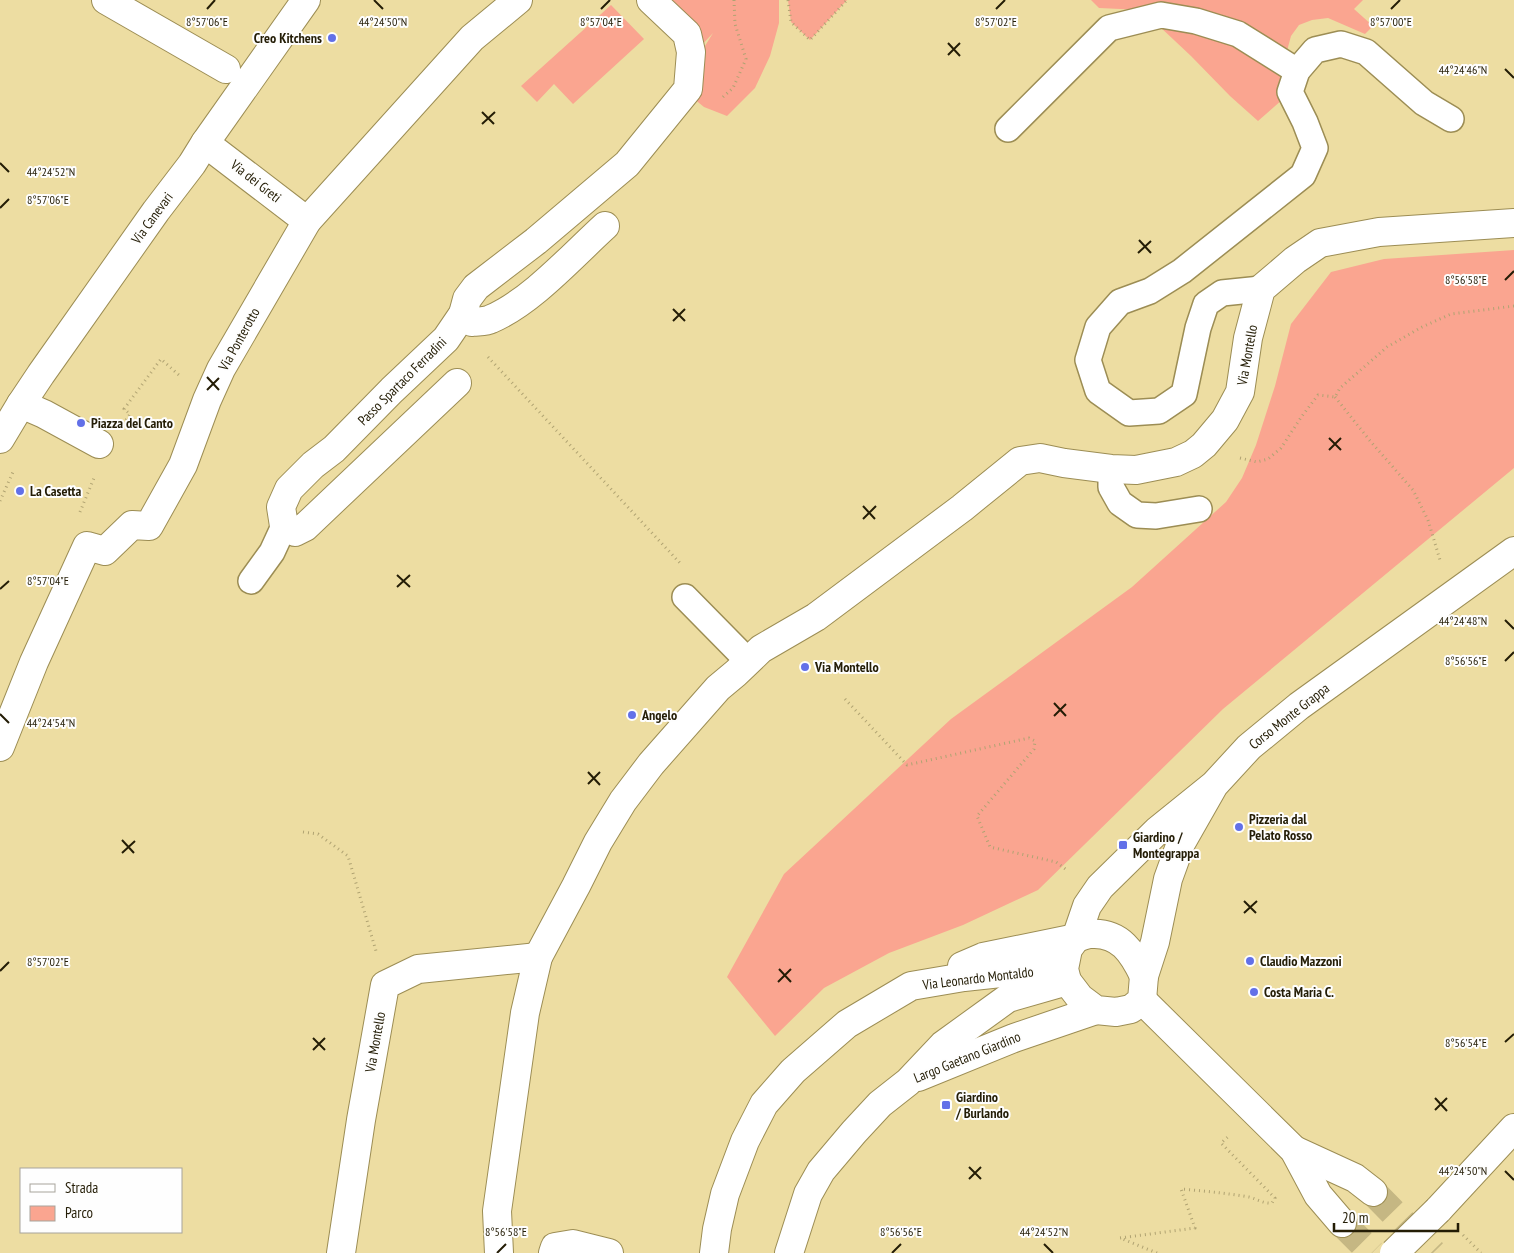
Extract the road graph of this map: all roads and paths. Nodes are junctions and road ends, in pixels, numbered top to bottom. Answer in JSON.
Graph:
{"nodes":[{"id":1,"x":106,"y":0,"type":"edge"},
{"id":2,"x":306,"y":0,"type":"edge"},
{"id":3,"x":518,"y":0,"type":"edge"},
{"id":4,"x":651,"y":0,"type":"edge"},
{"id":5,"x":788,"y":0,"type":"edge"},
{"id":6,"x":847,"y":0,"type":"edge"},
{"id":7,"x":226,"y":69,"type":"dead end"},
{"id":8,"x":1297,"y":71,"type":"junction"},
{"id":9,"x":1451,"y":120,"type":"dead end"},
{"id":10,"x":1008,"y":129,"type":"dead end"},
{"id":11,"x":205,"y":143,"type":"junction"},
{"id":12,"x":307,"y":221,"type":"junction"},
{"id":13,"x":1514,"y":223,"type":"edge"},
{"id":14,"x":605,"y":226,"type":"dead end"},
{"id":15,"x":1261,"y":289,"type":"junction"},
{"id":16,"x":1514,"y":306,"type":"edge"},
{"id":17,"x":467,"y":318,"type":"junction"},
{"id":18,"x":457,"y":383,"type":"dead end"},
{"id":19,"x":1335,"y":397,"type":"junction"},
{"id":20,"x":21,"y":404,"type":"junction"},
{"id":21,"x":1218,"y":428,"type":"junction"},
{"id":22,"x":0,"y":438,"type":"edge"},
{"id":23,"x":99,"y":444,"type":"dead end"},
{"id":24,"x":1111,"y":469,"type":"junction"},
{"id":25,"x":1199,"y":510,"type":"dead end"},
{"id":26,"x":284,"y":526,"type":"junction"},
{"id":27,"x":1514,"y":551,"type":"edge"},
{"id":28,"x":686,"y":569,"type":"dead end"},
{"id":29,"x":251,"y":582,"type":"dead end"},
{"id":30,"x":685,"y":597,"type":"dead end"},
{"id":31,"x":1451,"y":597,"type":"junction"},
{"id":32,"x":748,"y":661,"type":"junction"},
{"id":33,"x":845,"y":699,"type":"dead end"},
{"id":34,"x":0,"y":747,"type":"edge"},
{"id":35,"x":1214,"y":785,"type":"junction"},
{"id":36,"x":303,"y":832,"type":"dead end"},
{"id":37,"x":1074,"y":876,"type":"dead end"},
{"id":38,"x":1076,"y":938,"type":"junction"},
{"id":39,"x":538,"y":958,"type":"junction"},
{"id":40,"x":1066,"y":975,"type":"junction"},
{"id":41,"x":386,"y":985,"type":"junction"},
{"id":42,"x":912,"y":986,"type":"junction"},
{"id":43,"x":1143,"y":988,"type":"junction"},
{"id":44,"x":1096,"y":1010,"type":"junction"},
{"id":45,"x":908,"y":1082,"type":"junction"},
{"id":46,"x":1514,"y":1128,"type":"edge"},
{"id":47,"x":1231,"y":1133,"type":"dead end"},
{"id":48,"x":1294,"y":1150,"type":"junction"},
{"id":49,"x":1374,"y":1192,"type":"tunnel mouth"},
{"id":50,"x":1342,"y":1223,"type":"tunnel mouth"},
{"id":51,"x":341,"y":1253,"type":"edge"},
{"id":52,"x":499,"y":1253,"type":"edge"},
{"id":53,"x":553,"y":1253,"type":"edge"},
{"id":54,"x":609,"y":1253,"type":"edge"},
{"id":55,"x":714,"y":1253,"type":"edge"},
{"id":56,"x":788,"y":1253,"type":"edge"},
{"id":57,"x":1157,"y":1253,"type":"edge"},
{"id":58,"x":1394,"y":1253,"type":"edge"}],
"edges":[{"from":1,"to":7,"type":"street"},
{"from":2,"to":11,"type":"street","name":"Via Canevari"},
{"from":3,"to":12,"type":"street","name":"Via Ponterotto"},
{"from":4,"to":17,"type":"street","name":"Passo Spartaco Ferradini"},
{"from":5,"to":6,"type":"path"},
{"from":8,"to":9,"type":"lane"},
{"from":8,"to":10,"type":"lane"},
{"from":8,"to":15,"type":"lane"},
{"from":11,"to":12,"type":"street","name":"Via dei Greti"},
{"from":11,"to":20,"type":"street","name":"Via Canevari"},
{"from":12,"to":34,"type":"street","name":"Via Ponterotto"},
{"from":13,"to":15,"type":"street"},
{"from":14,"to":17,"type":"street"},
{"from":15,"to":21,"type":"street","name":"Via Montello"},
{"from":16,"to":19,"type":"path"},
{"from":17,"to":26,"type":"street","name":"Passo Spartaco Ferradini"},
{"from":17,"to":28,"type":"path"},
{"from":18,"to":26,"type":"street"},
{"from":19,"to":21,"type":"path"},
{"from":19,"to":31,"type":"path"},
{"from":20,"to":22,"type":"street","name":"Via Canevari"},
{"from":20,"to":23,"type":"street"},
{"from":21,"to":24,"type":"street","name":"Via Montello"},
{"from":24,"to":25,"type":"lane"},
{"from":24,"to":32,"type":"street","name":"Via Montello"},
{"from":26,"to":29,"type":"lane"},
{"from":27,"to":31,"type":"street","name":"Corso Monte Grappa"},
{"from":30,"to":32,"type":"lane"},
{"from":31,"to":35,"type":"street","name":"Corso Monte Grappa"},
{"from":32,"to":39,"type":"street","name":"Via Montello"},
{"from":33,"to":37,"type":"path"},
{"from":35,"to":38,"type":"street","name":"Corso Monte Grappa"},
{"from":35,"to":43,"type":"street"},
{"from":36,"to":41,"type":"path"},
{"from":38,"to":40,"type":"street"},
{"from":38,"to":42,"type":"street"},
{"from":38,"to":43,"type":"street"},
{"from":39,"to":41,"type":"street"},
{"from":39,"to":52,"type":"street","name":"Via Montello"},
{"from":40,"to":42,"type":"street","name":"Via Leonardo Montaldo"},
{"from":40,"to":44,"type":"street"},
{"from":40,"to":45,"type":"street","name":"Largo Gaetano Giardino"},
{"from":41,"to":51,"type":"street","name":"Via Montello"},
{"from":42,"to":55,"type":"street","name":"Via Leonardo Montaldo"},
{"from":43,"to":44,"type":"street","name":"Largo Gaetano Giardino"},
{"from":43,"to":48,"type":"street"},
{"from":44,"to":45,"type":"street","name":"Largo Gaetano Giardino"},
{"from":45,"to":56,"type":"street"},
{"from":46,"to":58,"type":"street","bridge":true},
{"from":47,"to":57,"type":"path"},
{"from":48,"to":49,"type":"street"},
{"from":48,"to":50,"type":"street"},
{"from":53,"to":54,"type":"street"}]}
